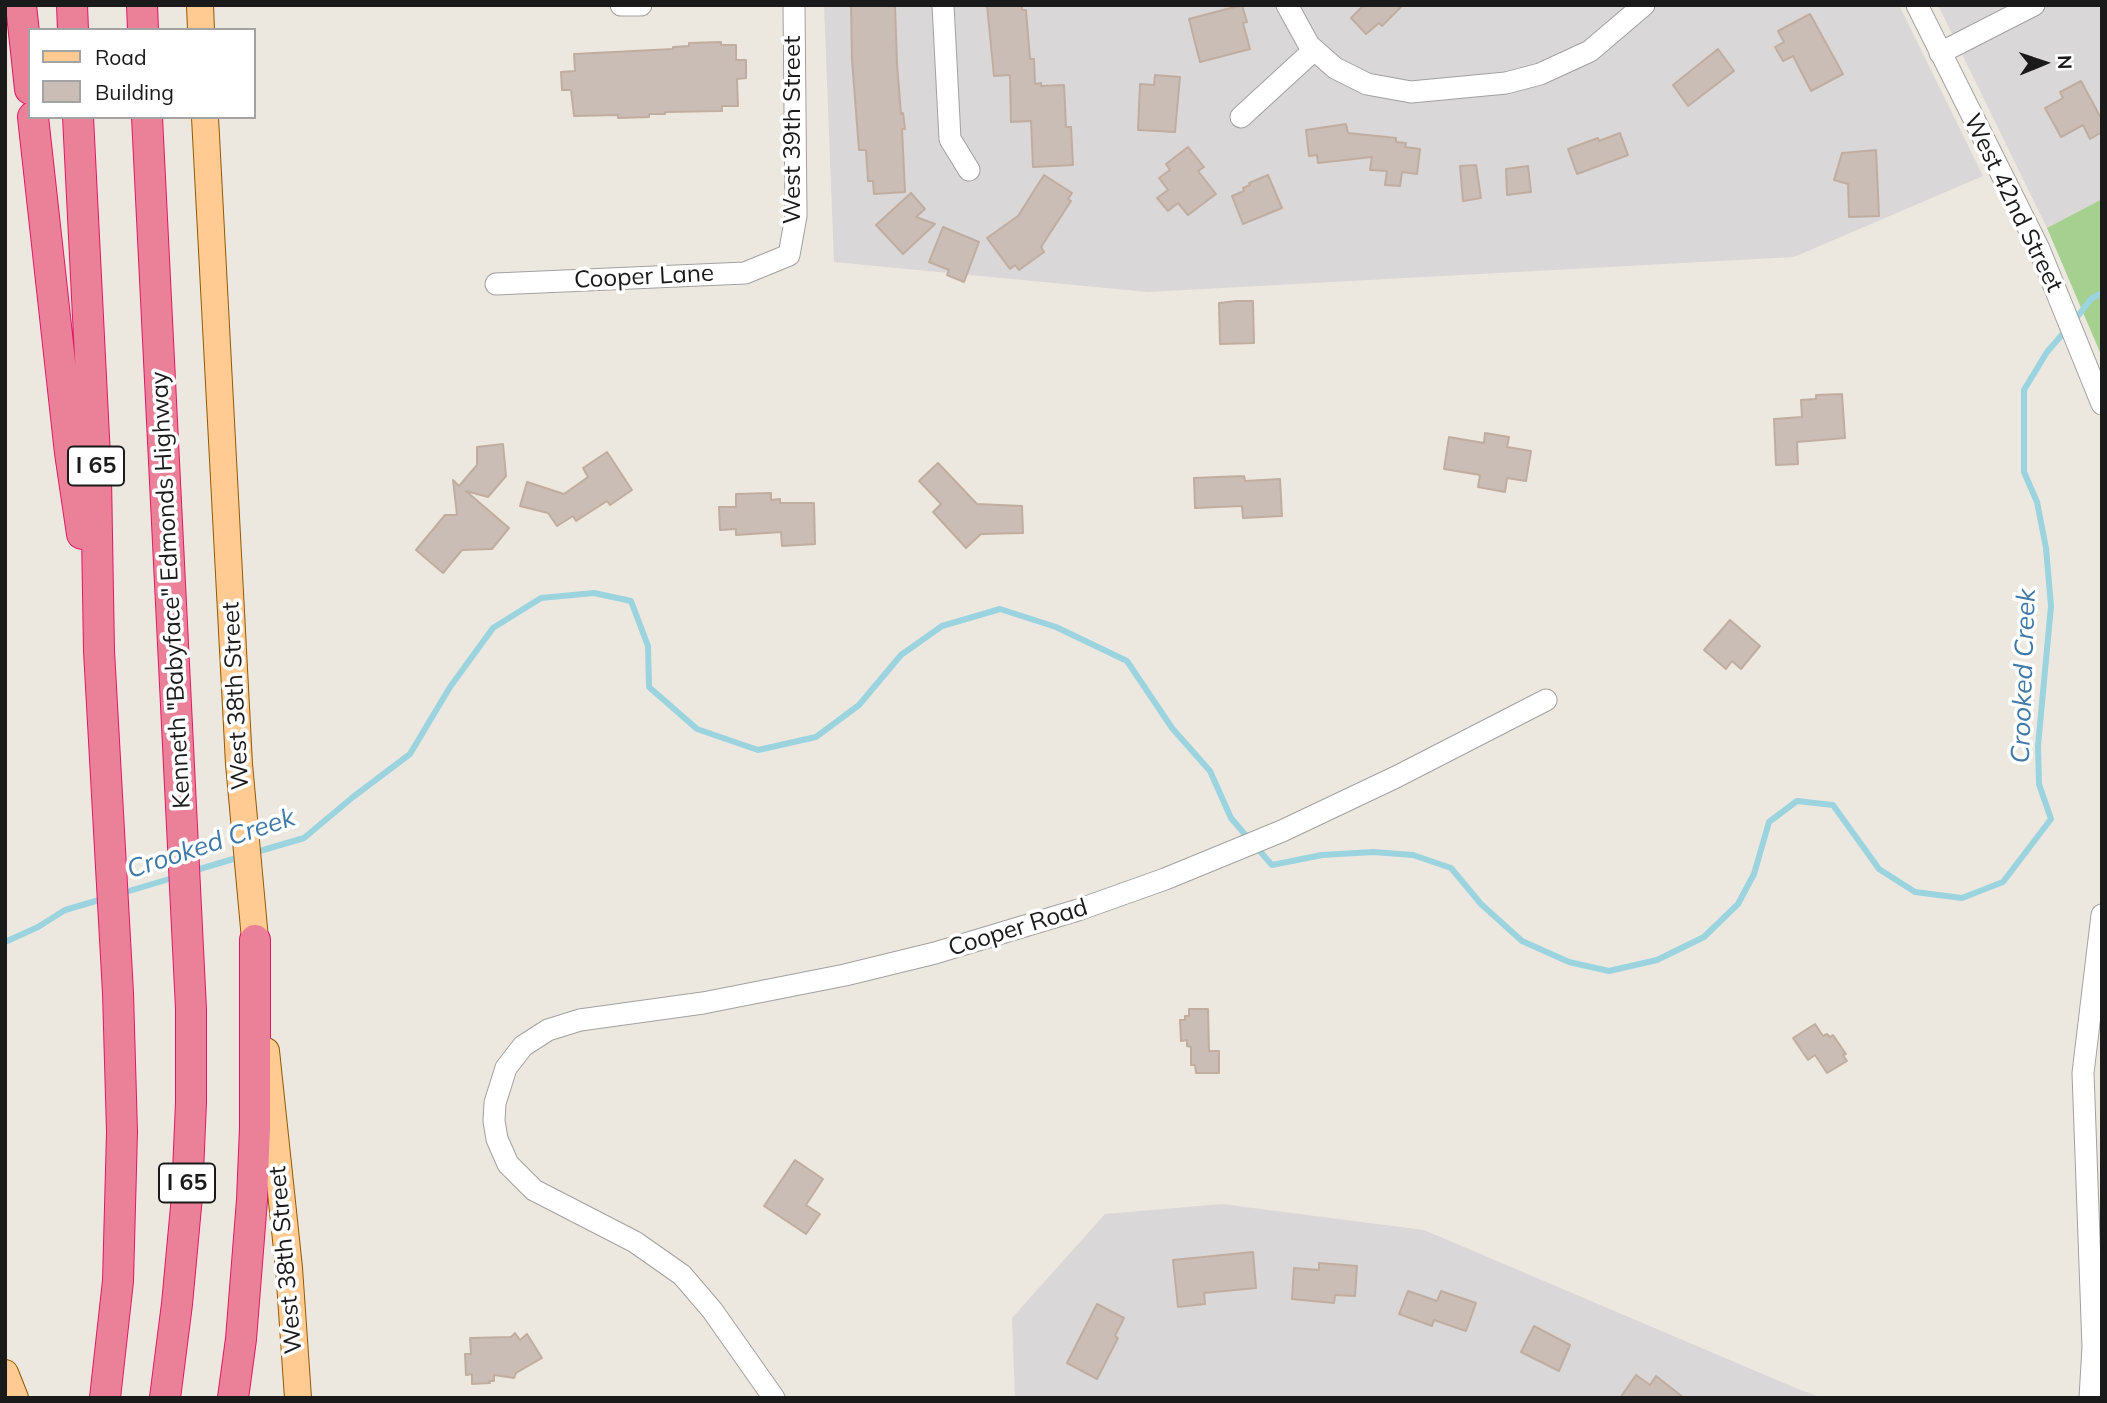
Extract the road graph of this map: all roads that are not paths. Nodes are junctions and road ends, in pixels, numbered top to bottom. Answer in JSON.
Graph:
{"nodes":[{"id":1,"x":21,"y":5,"type":"edge"},
{"id":2,"x":72,"y":5,"type":"edge"},
{"id":3,"x":142,"y":5,"type":"edge"},
{"id":4,"x":200,"y":5,"type":"edge"},
{"id":5,"x":621,"y":5,"type":"edge"},
{"id":6,"x":640,"y":5,"type":"edge"},
{"id":7,"x":794,"y":5,"type":"edge"},
{"id":8,"x":943,"y":5,"type":"edge"},
{"id":9,"x":1287,"y":5,"type":"edge"},
{"id":10,"x":1644,"y":5,"type":"edge"},
{"id":11,"x":1917,"y":5,"type":"edge"},
{"id":12,"x":2034,"y":5,"type":"edge"},
{"id":13,"x":74,"y":28,"type":"edge"},
{"id":14,"x":143,"y":28,"type":"edge"},
{"id":15,"x":201,"y":28,"type":"edge"},
{"id":16,"x":1314,"y":50,"type":"junction"},
{"id":17,"x":1940,"y":53,"type":"junction"},
{"id":18,"x":28,"y":70,"type":"edge"},
{"id":19,"x":1241,"y":117,"type":"dead end"},
{"id":20,"x":33,"y":119,"type":"edge"},
{"id":21,"x":78,"y":119,"type":"edge"},
{"id":22,"x":147,"y":119,"type":"edge"},
{"id":23,"x":205,"y":119,"type":"edge"},
{"id":24,"x":969,"y":170,"type":"dead end"},
{"id":25,"x":789,"y":255,"type":"joint"},
{"id":26,"x":496,"y":284,"type":"dead end"},
{"id":27,"x":2099,"y":397,"type":"edge"},
{"id":28,"x":99,"y":650,"type":"junction"},
{"id":29,"x":1546,"y":700,"type":"dead end"},
{"id":30,"x":2102,"y":915,"type":"edge"},
{"id":31,"x":254,"y":940,"type":"junction"},
{"id":32,"x":5,"y":1373,"type":"edge"},
{"id":33,"x":15,"y":1398,"type":"edge"},
{"id":34,"x":105,"y":1398,"type":"edge"},
{"id":35,"x":165,"y":1398,"type":"edge"},
{"id":36,"x":233,"y":1398,"type":"edge"},
{"id":37,"x":298,"y":1398,"type":"edge"},
{"id":38,"x":774,"y":1398,"type":"edge"},
{"id":39,"x":2090,"y":1398,"type":"edge"}],
"edges":[{"from":1,"to":18,"type":"highway"},
{"from":2,"to":13,"type":"highway"},
{"from":3,"to":14,"type":"highway"},
{"from":4,"to":15,"type":"main road"},
{"from":5,"to":6,"type":"street"},
{"from":7,"to":25,"type":"street","name":"West 39th Street"},
{"from":8,"to":24,"type":"street"},
{"from":9,"to":16,"type":"street"},
{"from":10,"to":16,"type":"street"},
{"from":11,"to":17,"type":"street","name":"West 42nd Street"},
{"from":12,"to":17,"type":"street"},
{"from":16,"to":19,"type":"street"},
{"from":17,"to":27,"type":"street","name":"West 42nd Street"},
{"from":20,"to":28,"type":"highway"},
{"from":21,"to":28,"type":"highway","number":"I 65"},
{"from":22,"to":35,"type":"highway","name":"Kenneth \"Babyface\" Edmonds Highway","number":"I 65"},
{"from":23,"to":31,"type":"main road","name":"West 38th Street"},
{"from":25,"to":26,"type":"street","name":"Cooper Lane"},
{"from":28,"to":34,"type":"highway","number":"I 65"},
{"from":29,"to":38,"type":"street","name":"Cooper Road"},
{"from":30,"to":39,"type":"street"},
{"from":31,"to":36,"type":"highway"},
{"from":31,"to":37,"type":"main road","name":"West 38th Street"},
{"from":32,"to":33,"type":"main road"}]}
